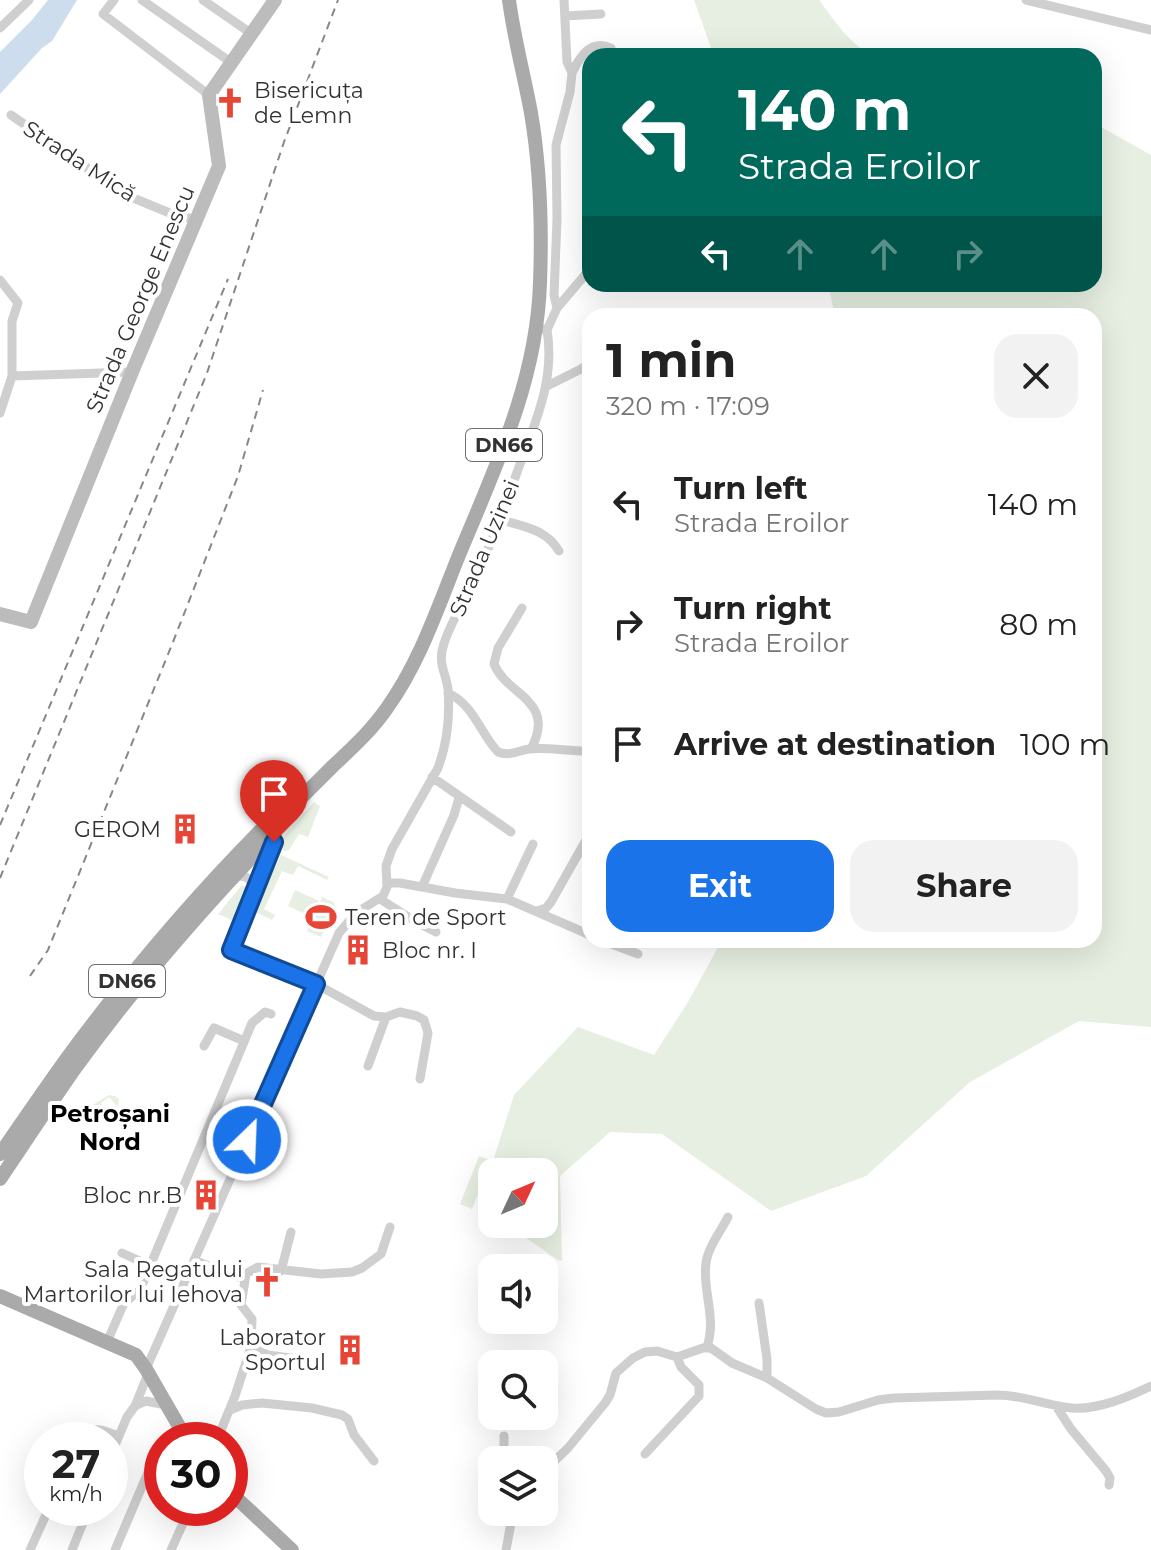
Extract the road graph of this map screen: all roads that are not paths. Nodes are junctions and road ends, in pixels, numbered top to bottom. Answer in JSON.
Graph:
{"nodes":[{"id":1,"x":29,"y":0,"type":"edge"},
{"id":2,"x":114,"y":0,"type":"edge"},
{"id":3,"x":142,"y":0,"type":"edge"},
{"id":4,"x":203,"y":0,"type":"edge"},
{"id":5,"x":509,"y":0,"type":"edge"},
{"id":6,"x":564,"y":0,"type":"edge"},
{"id":7,"x":1026,"y":0,"type":"edge"},
{"id":8,"x":270,"y":2,"type":"edge"},
{"id":9,"x":601,"y":14,"type":"dead end"},
{"id":10,"x":565,"y":16,"type":"junction"},
{"id":11,"x":0,"y":28,"type":"edge"},
{"id":12,"x":1151,"y":30,"type":"edge"},
{"id":13,"x":252,"y":34,"type":"junction"},
{"id":14,"x":590,"y":48,"type":"edge"},
{"id":15,"x":611,"y":48,"type":"edge"},
{"id":16,"x":582,"y":57,"type":"edge"},
{"id":17,"x":232,"y":63,"type":"junction"},
{"id":18,"x":572,"y":73,"type":"junction"},
{"id":19,"x":209,"y":95,"type":"junction"},
{"id":20,"x":11,"y":115,"type":"dead end"},
{"id":21,"x":197,"y":220,"type":"junction"},
{"id":22,"x":582,"y":278,"type":"edge"},
{"id":23,"x":0,"y":280,"type":"edge"},
{"id":24,"x":557,"y":308,"type":"junction"},
{"id":25,"x":542,"y":329,"type":"junction"},
{"id":26,"x":582,"y":368,"type":"edge"},
{"id":27,"x":132,"y":372,"type":"junction"},
{"id":28,"x":12,"y":376,"type":"junction"},
{"id":29,"x":547,"y":386,"type":"junction"},
{"id":30,"x":0,"y":413,"type":"edge"},
{"id":31,"x":499,"y":519,"type":"junction"},
{"id":32,"x":559,"y":551,"type":"dead end"},
{"id":33,"x":522,"y":608,"type":"dead end"},
{"id":34,"x":0,"y":614,"type":"edge"},
{"id":35,"x":448,"y":688,"type":"junction"},
{"id":36,"x":531,"y":749,"type":"junction"},
{"id":37,"x":582,"y":751,"type":"edge"},
{"id":38,"x":432,"y":777,"type":"junction"},
{"id":39,"x":459,"y":798,"type":"junction"},
{"id":40,"x":272,"y":826,"type":"junction"},
{"id":41,"x":511,"y":832,"type":"dead end"},
{"id":42,"x":533,"y":844,"type":"dead end"},
{"id":43,"x":582,"y":847,"type":"edge"},
{"id":44,"x":235,"y":875,"type":"junction"},
{"id":45,"x":387,"y":883,"type":"junction"},
{"id":46,"x":257,"y":886,"type":"junction"},
{"id":47,"x":422,"y":887,"type":"junction"},
{"id":48,"x":380,"y":899,"type":"junction"},
{"id":49,"x":507,"y":899,"type":"junction"},
{"id":50,"x":537,"y":911,"type":"junction"},
{"id":51,"x":582,"y":931,"type":"edge"},
{"id":52,"x":436,"y":932,"type":"dead end"},
{"id":53,"x":316,"y":984,"type":"junction"},
{"id":54,"x":271,"y":1014,"type":"dead end"},
{"id":55,"x":386,"y":1017,"type":"junction"},
{"id":56,"x":244,"y":1041,"type":"junction"},
{"id":57,"x":204,"y":1046,"type":"dead end"},
{"id":58,"x":368,"y":1066,"type":"dead end"},
{"id":59,"x":63,"y":1075,"type":"junction"},
{"id":60,"x":420,"y":1079,"type":"dead end"},
{"id":61,"x":0,"y":1154,"type":"edge"},
{"id":62,"x":0,"y":1179,"type":"edge"},
{"id":63,"x":728,"y":1217,"type":"dead end"},
{"id":64,"x":390,"y":1227,"type":"dead end"},
{"id":65,"x":291,"y":1232,"type":"dead end"},
{"id":66,"x":122,"y":1253,"type":"dead end"},
{"id":67,"x":194,"y":1260,"type":"junction"},
{"id":68,"x":151,"y":1266,"type":"junction"},
{"id":69,"x":281,"y":1271,"type":"junction"},
{"id":70,"x":246,"y":1274,"type":"junction"},
{"id":71,"x":0,"y":1296,"type":"edge"},
{"id":72,"x":759,"y":1303,"type":"dead end"},
{"id":73,"x":107,"y":1342,"type":"junction"},
{"id":74,"x":251,"y":1347,"type":"junction"},
{"id":75,"x":707,"y":1347,"type":"junction"},
{"id":76,"x":677,"y":1357,"type":"junction"},
{"id":77,"x":312,"y":1361,"type":"dead end"},
{"id":78,"x":148,"y":1372,"type":"junction"},
{"id":79,"x":767,"y":1378,"type":"junction"},
{"id":80,"x":1151,"y":1386,"type":"edge"},
{"id":81,"x":166,"y":1405,"type":"junction"},
{"id":82,"x":135,"y":1406,"type":"junction"},
{"id":83,"x":1056,"y":1406,"type":"junction"},
{"id":84,"x":230,"y":1410,"type":"junction"},
{"id":85,"x":125,"y":1422,"type":"edge"},
{"id":86,"x":176,"y":1422,"type":"edge"},
{"id":87,"x":225,"y":1422,"type":"edge"},
{"id":88,"x":504,"y":1436,"type":"dead end"},
{"id":89,"x":504,"y":1446,"type":"edge"},
{"id":90,"x":645,"y":1454,"type":"dead end"},
{"id":91,"x":558,"y":1458,"type":"edge"},
{"id":92,"x":374,"y":1461,"type":"dead end"},
{"id":93,"x":144,"y":1482,"type":"edge"},
{"id":94,"x":1109,"y":1485,"type":"dead end"},
{"id":95,"x":248,"y":1509,"type":"edge"},
{"id":96,"x":41,"y":1526,"type":"edge"},
{"id":97,"x":82,"y":1526,"type":"edge"},
{"id":98,"x":182,"y":1526,"type":"edge"},
{"id":99,"x":510,"y":1526,"type":"edge"},
{"id":100,"x":74,"y":1548,"type":"edge"},
{"id":101,"x":30,"y":1550,"type":"edge"},
{"id":102,"x":115,"y":1550,"type":"edge"},
{"id":103,"x":171,"y":1550,"type":"edge"},
{"id":104,"x":292,"y":1550,"type":"edge"},
{"id":105,"x":506,"y":1550,"type":"edge"}],
"edges":[{"from":1,"to":11,"type":"street"},
{"from":2,"to":19,"type":"street"},
{"from":3,"to":17,"type":"street"},
{"from":4,"to":13,"type":"street"},
{"from":5,"to":25,"type":"main road","number":"DN66"},
{"from":6,"to":10,"type":"street"},
{"from":7,"to":12,"type":"street"},
{"from":8,"to":13,"type":"street"},
{"from":9,"to":10,"type":"street"},
{"from":10,"to":18,"type":"street"},
{"from":13,"to":17,"type":"street"},
{"from":14,"to":15,"type":"street"},
{"from":16,"to":18,"type":"street"},
{"from":17,"to":19,"type":"street"},
{"from":18,"to":24,"type":"street"},
{"from":19,"to":21,"type":"street","name":"Strada George Enescu"},
{"from":20,"to":21,"type":"street","name":"Strada Mică"},
{"from":21,"to":27,"type":"street","name":"Strada George Enescu"},
{"from":22,"to":24,"type":"street"},
{"from":23,"to":28,"type":"street"},
{"from":24,"to":25,"type":"street"},
{"from":25,"to":29,"type":"street","name":"Strada Uzinei"},
{"from":25,"to":40,"type":"main road","number":"DN66"},
{"from":26,"to":29,"type":"street"},
{"from":27,"to":28,"type":"street"},
{"from":27,"to":34,"type":"street","name":"Strada George Enescu"},
{"from":28,"to":30,"type":"street"},
{"from":29,"to":31,"type":"street","name":"Strada Uzinei"},
{"from":31,"to":32,"type":"street"},
{"from":31,"to":35,"type":"street","name":"Strada Uzinei"},
{"from":33,"to":36,"type":"street"},
{"from":35,"to":36,"type":"street"},
{"from":35,"to":38,"type":"street","name":"Strada Uzinei"},
{"from":36,"to":37,"type":"street"},
{"from":38,"to":39,"type":"street"},
{"from":38,"to":45,"type":"street","name":"Strada Uzinei"},
{"from":39,"to":41,"type":"street"},
{"from":39,"to":47,"type":"street"},
{"from":40,"to":44,"type":"main road","number":"DN66"},
{"from":40,"to":46,"type":"street"},
{"from":40,"to":59,"type":"main road","number":"DN66"},
{"from":42,"to":49,"type":"street"},
{"from":43,"to":50,"type":"street"},
{"from":44,"to":46,"type":"street"},
{"from":44,"to":59,"type":"main road","number":"DN66"},
{"from":45,"to":47,"type":"street"},
{"from":45,"to":48,"type":"street","name":"Strada Uzinei"},
{"from":46,"to":53,"type":"street"},
{"from":47,"to":49,"type":"street"},
{"from":48,"to":52,"type":"street"},
{"from":48,"to":53,"type":"street"},
{"from":49,"to":50,"type":"street"},
{"from":50,"to":51,"type":"street"},
{"from":53,"to":55,"type":"street"},
{"from":53,"to":67,"type":"street"},
{"from":54,"to":56,"type":"street"},
{"from":55,"to":58,"type":"street"},
{"from":55,"to":60,"type":"street"},
{"from":56,"to":57,"type":"street"},
{"from":56,"to":68,"type":"street"},
{"from":59,"to":61,"type":"main road","number":"DN66"},
{"from":59,"to":62,"type":"main road","number":"DN66"},
{"from":63,"to":75,"type":"street"},
{"from":64,"to":69,"type":"street"},
{"from":65,"to":69,"type":"street"},
{"from":66,"to":68,"type":"street"},
{"from":67,"to":70,"type":"street"},
{"from":67,"to":78,"type":"street"},
{"from":68,"to":73,"type":"street"},
{"from":69,"to":70,"type":"street"},
{"from":70,"to":74,"type":"street"},
{"from":71,"to":73,"type":"main road"},
{"from":72,"to":79,"type":"street"},
{"from":73,"to":78,"type":"main road"},
{"from":74,"to":77,"type":"street"},
{"from":74,"to":84,"type":"street"},
{"from":75,"to":76,"type":"street"},
{"from":75,"to":79,"type":"street"},
{"from":76,"to":90,"type":"street"},
{"from":76,"to":91,"type":"street"},
{"from":78,"to":81,"type":"main road"},
{"from":78,"to":82,"type":"street"},
{"from":79,"to":83,"type":"street"},
{"from":80,"to":83,"type":"street"},
{"from":81,"to":82,"type":"street"},
{"from":81,"to":86,"type":"main road"},
{"from":82,"to":85,"type":"street"},
{"from":83,"to":94,"type":"street"},
{"from":84,"to":87,"type":"street"},
{"from":84,"to":92,"type":"street"},
{"from":88,"to":89,"type":"street"},
{"from":93,"to":102,"type":"street"},
{"from":95,"to":104,"type":"main road"},
{"from":96,"to":101,"type":"street"},
{"from":97,"to":100,"type":"street"},
{"from":98,"to":103,"type":"street"},
{"from":99,"to":105,"type":"street"}]}
